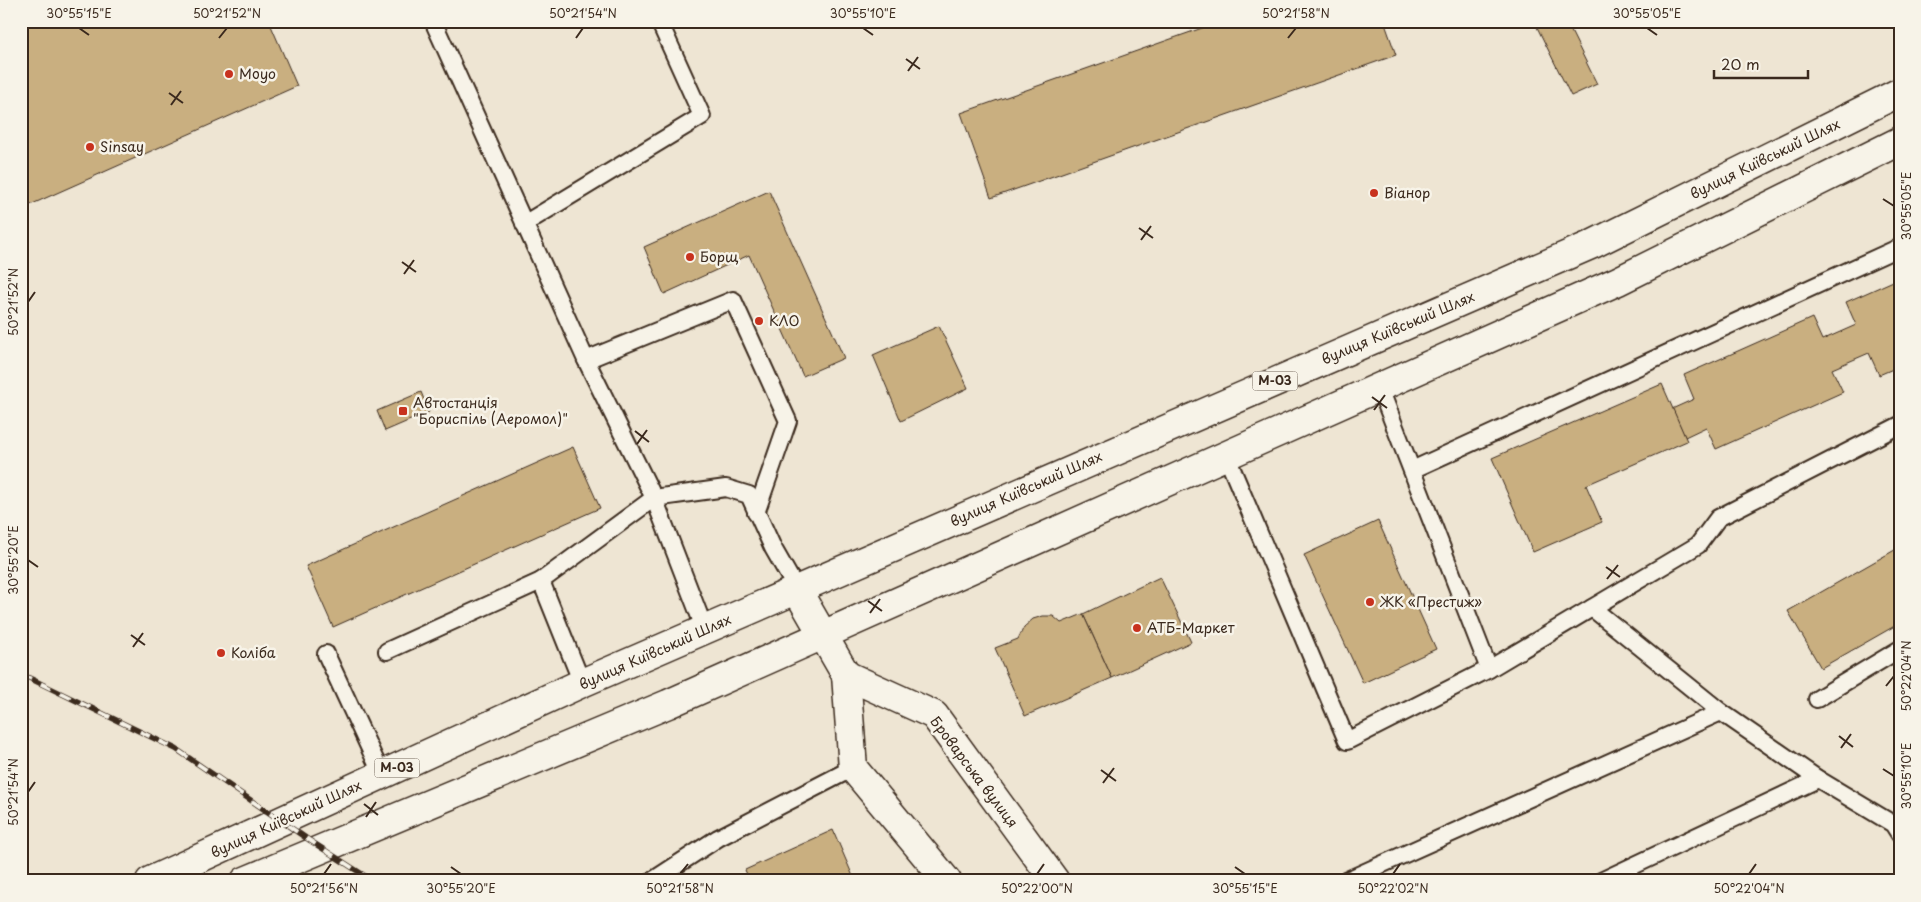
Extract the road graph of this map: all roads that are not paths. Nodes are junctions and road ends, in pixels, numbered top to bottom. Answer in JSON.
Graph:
{"nodes":[{"id":1,"x":432,"y":21,"type":"edge"},
{"id":2,"x":659,"y":21,"type":"edge"},
{"id":3,"x":1900,"y":92,"type":"edge"},
{"id":4,"x":1900,"y":141,"type":"edge"},
{"id":5,"x":524,"y":224,"type":"junction"},
{"id":6,"x":1900,"y":247,"type":"edge"},
{"id":7,"x":586,"y":360,"type":"junction"},
{"id":8,"x":1379,"y":386,"type":"junction"},
{"id":9,"x":1900,"y":425,"type":"edge"},
{"id":10,"x":1226,"y":455,"type":"junction"},
{"id":11,"x":1412,"y":470,"type":"junction"},
{"id":12,"x":654,"y":498,"type":"junction"},
{"id":13,"x":756,"y":513,"type":"junction"},
{"id":14,"x":541,"y":581,"type":"junction"},
{"id":15,"x":798,"y":590,"type":"junction"},
{"id":16,"x":1592,"y":608,"type":"junction"},
{"id":17,"x":705,"y":630,"type":"junction"},
{"id":18,"x":823,"y":635,"type":"junction"},
{"id":19,"x":1900,"y":649,"type":"edge"},
{"id":20,"x":387,"y":650,"type":"dead end"},
{"id":21,"x":326,"y":654,"type":"dead end"},
{"id":22,"x":1489,"y":669,"type":"junction"},
{"id":23,"x":846,"y":675,"type":"junction"},
{"id":24,"x":582,"y":684,"type":"junction"},
{"id":25,"x":1817,"y":699,"type":"dead end"},
{"id":26,"x":1721,"y":712,"type":"junction"},
{"id":27,"x":853,"y":768,"type":"junction"},
{"id":28,"x":382,"y":775,"type":"junction"},
{"id":29,"x":1818,"y":780,"type":"junction"},
{"id":30,"x":1897,"y":826,"type":"edge"},
{"id":31,"x":150,"y":881,"type":"edge"},
{"id":32,"x":245,"y":881,"type":"edge"},
{"id":33,"x":652,"y":881,"type":"edge"},
{"id":34,"x":947,"y":881,"type":"edge"},
{"id":35,"x":1055,"y":881,"type":"edge"},
{"id":36,"x":1344,"y":881,"type":"edge"},
{"id":37,"x":1601,"y":881,"type":"edge"}],
"edges":[{"from":1,"to":5,"type":"lane"},
{"from":2,"to":5,"type":"lane"},
{"from":3,"to":15,"type":"main road","name":"вулиця Київський Шлях","number":"М-03"},
{"from":4,"to":8,"type":"main road"},
{"from":5,"to":7,"type":"lane"},
{"from":6,"to":11,"type":"lane"},
{"from":7,"to":12,"type":"lane"},
{"from":7,"to":13,"type":"lane"},
{"from":8,"to":10,"type":"main road"},
{"from":8,"to":11,"type":"lane"},
{"from":9,"to":16,"type":"lane"},
{"from":10,"to":18,"type":"main road"},
{"from":10,"to":22,"type":"lane"},
{"from":11,"to":22,"type":"lane"},
{"from":12,"to":13,"type":"lane"},
{"from":12,"to":14,"type":"lane"},
{"from":12,"to":17,"type":"lane"},
{"from":13,"to":15,"type":"lane"},
{"from":14,"to":20,"type":"lane"},
{"from":14,"to":24,"type":"lane"},
{"from":15,"to":17,"type":"main road","name":"вулиця Київський Шлях","number":"М-03"},
{"from":15,"to":18,"type":"main road"},
{"from":16,"to":22,"type":"lane"},
{"from":16,"to":26,"type":"lane"},
{"from":17,"to":24,"type":"main road","name":"вулиця Київський Шлях","number":"М-03"},
{"from":18,"to":23,"type":"main road"},
{"from":18,"to":32,"type":"main road"},
{"from":19,"to":25,"type":"lane"},
{"from":21,"to":28,"type":"lane"},
{"from":23,"to":27,"type":"main road"},
{"from":23,"to":35,"type":"main road","name":"Броварська вулиця"},
{"from":24,"to":28,"type":"main road","name":"вулиця Київський Шлях","number":"М-03"},
{"from":26,"to":29,"type":"lane"},
{"from":26,"to":36,"type":"lane"},
{"from":27,"to":33,"type":"lane"},
{"from":27,"to":34,"type":"main road"},
{"from":28,"to":31,"type":"main road","name":"вулиця Київський Шлях","number":"М-03"},
{"from":29,"to":30,"type":"lane"},
{"from":29,"to":37,"type":"lane"}]}
